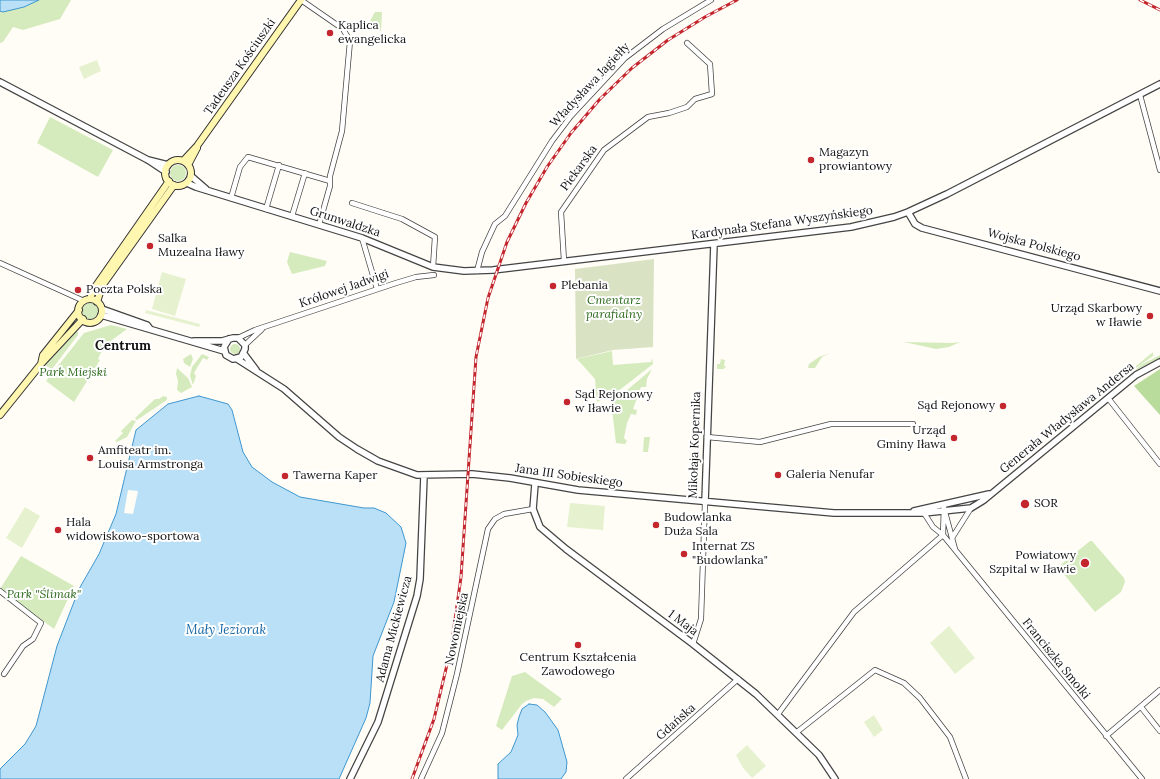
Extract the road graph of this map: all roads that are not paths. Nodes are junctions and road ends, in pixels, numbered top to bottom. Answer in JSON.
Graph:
{"nodes":[{"id":1,"x":301,"y":0,"type":"edge"},
{"id":2,"x":711,"y":0,"type":"edge"},
{"id":3,"x":687,"y":43,"type":"dead end"},
{"id":4,"x":0,"y":82,"type":"edge"},
{"id":5,"x":1159,"y":85,"type":"edge"},
{"id":6,"x":1140,"y":95,"type":"junction"},
{"id":7,"x":148,"y":160,"type":"junction"},
{"id":8,"x":186,"y":163,"type":"junction"},
{"id":9,"x":168,"y":165,"type":"junction"},
{"id":10,"x":279,"y":166,"type":"junction"},
{"id":11,"x":1160,"y":170,"type":"edge"},
{"id":12,"x":166,"y":172,"type":"junction"},
{"id":13,"x":305,"y":174,"type":"junction"},
{"id":14,"x":191,"y":176,"type":"junction"},
{"id":15,"x":168,"y":181,"type":"junction"},
{"id":16,"x":330,"y":181,"type":"junction"},
{"id":17,"x":187,"y":182,"type":"junction"},
{"id":18,"x":174,"y":185,"type":"junction"},
{"id":19,"x":206,"y":189,"type":"junction"},
{"id":20,"x":231,"y":198,"type":"junction"},
{"id":21,"x":352,"y":203,"type":"dead end"},
{"id":22,"x":266,"y":209,"type":"junction"},
{"id":23,"x":908,"y":212,"type":"junction"},
{"id":24,"x":292,"y":216,"type":"junction"},
{"id":25,"x":319,"y":225,"type":"junction"},
{"id":26,"x":362,"y":238,"type":"junction"},
{"id":27,"x":714,"y":244,"type":"junction"},
{"id":28,"x":564,"y":261,"type":"junction"},
{"id":29,"x":0,"y":263,"type":"edge"},
{"id":30,"x":433,"y":267,"type":"junction"},
{"id":31,"x":477,"y":271,"type":"junction"},
{"id":32,"x":434,"y":275,"type":"dead end"},
{"id":33,"x":377,"y":289,"type":"junction"},
{"id":34,"x":1160,"y":291,"type":"edge"},
{"id":35,"x":87,"y":300,"type":"junction"},
{"id":36,"x":98,"y":302,"type":"junction"},
{"id":37,"x":79,"y":310,"type":"junction"},
{"id":38,"x":101,"y":312,"type":"junction"},
{"id":39,"x":82,"y":320,"type":"junction"},
{"id":40,"x":262,"y":329,"type":"junction"},
{"id":41,"x":238,"y":338,"type":"junction"},
{"id":42,"x":229,"y":339,"type":"junction"},
{"id":43,"x":193,"y":342,"type":"junction"},
{"id":44,"x":245,"y":345,"type":"junction"},
{"id":45,"x":224,"y":352,"type":"junction"},
{"id":46,"x":244,"y":354,"type":"junction"},
{"id":47,"x":237,"y":359,"type":"junction"},
{"id":48,"x":1160,"y":362,"type":"edge"},
{"id":49,"x":41,"y":364,"type":"junction"},
{"id":50,"x":256,"y":370,"type":"junction"},
{"id":51,"x":1108,"y":398,"type":"junction"},
{"id":52,"x":0,"y":415,"type":"edge"},
{"id":53,"x":913,"y":424,"type":"dead end"},
{"id":54,"x":706,"y":437,"type":"junction"},
{"id":55,"x":1160,"y":464,"type":"edge"},
{"id":56,"x":424,"y":476,"type":"junction"},
{"id":57,"x":536,"y":484,"type":"junction"},
{"id":58,"x":990,"y":494,"type":"junction"},
{"id":59,"x":705,"y":502,"type":"junction"},
{"id":60,"x":944,"y":505,"type":"junction"},
{"id":61,"x":533,"y":508,"type":"junction"},
{"id":62,"x":971,"y":508,"type":"junction"},
{"id":63,"x":912,"y":512,"type":"junction"},
{"id":64,"x":945,"y":512,"type":"junction"},
{"id":65,"x":924,"y":514,"type":"junction"},
{"id":66,"x":943,"y":535,"type":"junction"},
{"id":67,"x":952,"y":538,"type":"junction"},
{"id":68,"x":956,"y":551,"type":"junction"},
{"id":69,"x":0,"y":591,"type":"edge"},
{"id":70,"x":693,"y":644,"type":"junction"},
{"id":71,"x":4,"y":674,"type":"dead end"},
{"id":72,"x":738,"y":679,"type":"junction"},
{"id":73,"x":1160,"y":690,"type":"edge"},
{"id":74,"x":1140,"y":707,"type":"junction"},
{"id":75,"x":778,"y":714,"type":"junction"},
{"id":76,"x":1160,"y":731,"type":"edge"},
{"id":77,"x":797,"y":732,"type":"junction"},
{"id":78,"x":1106,"y":736,"type":"junction"},
{"id":79,"x":350,"y":779,"type":"edge"},
{"id":80,"x":421,"y":779,"type":"edge"},
{"id":81,"x":626,"y":779,"type":"edge"},
{"id":82,"x":835,"y":779,"type":"edge"},
{"id":83,"x":966,"y":779,"type":"edge"},
{"id":84,"x":1142,"y":779,"type":"edge"}],
"edges":[{"from":1,"to":8,"type":"main road","name":"Tadeusza Kościuszki"},
{"from":1,"to":16,"type":"street"},
{"from":2,"to":31,"type":"street","name":"Władysława Jagiełły"},
{"from":3,"to":28,"type":"street","name":"Piekarska"},
{"from":4,"to":7,"type":"street"},
{"from":5,"to":6,"type":"street","name":"Kardynała Stefana Wyszyńskiego"},
{"from":6,"to":11,"type":"street"},
{"from":6,"to":23,"type":"street","name":"Kardynała Stefana Wyszyńskiego"},
{"from":7,"to":9,"type":"street"},
{"from":7,"to":12,"type":"street"},
{"from":8,"to":9,"type":"main road"},
{"from":8,"to":14,"type":"main road"},
{"from":9,"to":12,"type":"main road"},
{"from":10,"to":13,"type":"street"},
{"from":10,"to":20,"type":"street"},
{"from":10,"to":22,"type":"street"},
{"from":12,"to":15,"type":"main road"},
{"from":13,"to":16,"type":"street"},
{"from":13,"to":24,"type":"street"},
{"from":14,"to":17,"type":"main road"},
{"from":14,"to":19,"type":"street","name":"Grunwaldzka"},
{"from":15,"to":18,"type":"main road"},
{"from":15,"to":35,"type":"main road"},
{"from":16,"to":25,"type":"street"},
{"from":17,"to":18,"type":"main road"},
{"from":17,"to":19,"type":"street","name":"Grunwaldzka"},
{"from":18,"to":36,"type":"main road"},
{"from":19,"to":20,"type":"street","name":"Grunwaldzka"},
{"from":20,"to":22,"type":"street","name":"Grunwaldzka"},
{"from":21,"to":30,"type":"street"},
{"from":22,"to":24,"type":"street","name":"Grunwaldzka"},
{"from":23,"to":27,"type":"street","name":"Kardynała Stefana Wyszyńskiego"},
{"from":23,"to":34,"type":"street","name":"Wojska Polskiego"},
{"from":24,"to":25,"type":"street","name":"Grunwaldzka"},
{"from":25,"to":26,"type":"street","name":"Grunwaldzka"},
{"from":26,"to":30,"type":"street","name":"Grunwaldzka"},
{"from":26,"to":33,"type":"street"},
{"from":27,"to":28,"type":"street","name":"Kardynała Stefana Wyszyńskiego"},
{"from":27,"to":54,"type":"street","name":"Mikołaja Kopernika"},
{"from":28,"to":31,"type":"street","name":"Kardynała Stefana Wyszyńskiego"},
{"from":29,"to":35,"type":"street"},
{"from":30,"to":31,"type":"street","name":"Grunwaldzka"},
{"from":32,"to":33,"type":"street","name":"Królowej Jadwigi"},
{"from":33,"to":40,"type":"street","name":"Królowej Jadwigi"},
{"from":35,"to":36,"type":"main road"},
{"from":35,"to":37,"type":"main road"},
{"from":36,"to":38,"type":"main road"},
{"from":37,"to":39,"type":"main road"},
{"from":37,"to":49,"type":"main road"},
{"from":38,"to":39,"type":"main road"},
{"from":38,"to":43,"type":"street"},
{"from":39,"to":49,"type":"main road"},
{"from":40,"to":41,"type":"street","name":"Królowej Jadwigi"},
{"from":40,"to":44,"type":"street","name":"Królowej Jadwigi"},
{"from":41,"to":42,"type":"street"},
{"from":41,"to":44,"type":"street"},
{"from":42,"to":43,"type":"street"},
{"from":42,"to":45,"type":"street"},
{"from":43,"to":45,"type":"street"},
{"from":44,"to":46,"type":"street"},
{"from":45,"to":47,"type":"street"},
{"from":46,"to":47,"type":"street"},
{"from":46,"to":50,"type":"street","name":"Jana III Sobieskiego"},
{"from":47,"to":50,"type":"street","name":"Jana III Sobieskiego"},
{"from":48,"to":51,"type":"street","name":"Generała Władysława Andersa"},
{"from":49,"to":52,"type":"main road"},
{"from":50,"to":56,"type":"street","name":"Jana III Sobieskiego"},
{"from":51,"to":55,"type":"street"},
{"from":51,"to":58,"type":"street","name":"Generała Władysława Andersa"},
{"from":53,"to":54,"type":"street"},
{"from":54,"to":59,"type":"street","name":"Mikołaja Kopernika"},
{"from":56,"to":57,"type":"street","name":"Jana III Sobieskiego"},
{"from":56,"to":79,"type":"street","name":"Adama Mickiewicza"},
{"from":57,"to":59,"type":"street","name":"Jana III Sobieskiego"},
{"from":57,"to":61,"type":"street","name":"1 Maja"},
{"from":58,"to":60,"type":"street","name":"Generała Władysława Andersa"},
{"from":58,"to":62,"type":"street","name":"Generała Władysława Andersa"},
{"from":59,"to":63,"type":"street","name":"Jana III Sobieskiego"},
{"from":59,"to":70,"type":"street","name":"Mikołaja Kopernika"},
{"from":60,"to":63,"type":"street","name":"Jana III Sobieskiego"},
{"from":60,"to":64,"type":"street","name":"Franciszka Smolki"},
{"from":61,"to":70,"type":"street","name":"1 Maja"},
{"from":61,"to":80,"type":"street","name":"Nowomiejska"},
{"from":62,"to":64,"type":"street","name":"Generała Władysława Andersa"},
{"from":62,"to":67,"type":"street"},
{"from":63,"to":65,"type":"street","name":"Jana III Sobieskiego"},
{"from":64,"to":65,"type":"street","name":"Jana III Sobieskiego"},
{"from":64,"to":66,"type":"street","name":"Franciszka Smolki"},
{"from":64,"to":67,"type":"street","name":"Franciszka Smolki"},
{"from":65,"to":66,"type":"street","name":"Franciszka Smolki"},
{"from":66,"to":68,"type":"street","name":"Franciszka Smolki"},
{"from":66,"to":75,"type":"street"},
{"from":67,"to":68,"type":"street","name":"Franciszka Smolki"},
{"from":68,"to":78,"type":"street","name":"Franciszka Smolki"},
{"from":69,"to":71,"type":"street"},
{"from":70,"to":72,"type":"street","name":"1 Maja"},
{"from":72,"to":75,"type":"street","name":"1 Maja"},
{"from":72,"to":81,"type":"street","name":"Gdańska"},
{"from":73,"to":74,"type":"street"},
{"from":74,"to":76,"type":"street"},
{"from":74,"to":78,"type":"street"},
{"from":75,"to":77,"type":"street","name":"1 Maja"},
{"from":77,"to":82,"type":"street","name":"1 Maja"},
{"from":77,"to":83,"type":"street"},
{"from":78,"to":84,"type":"street","name":"Franciszka Smolki"}]}
